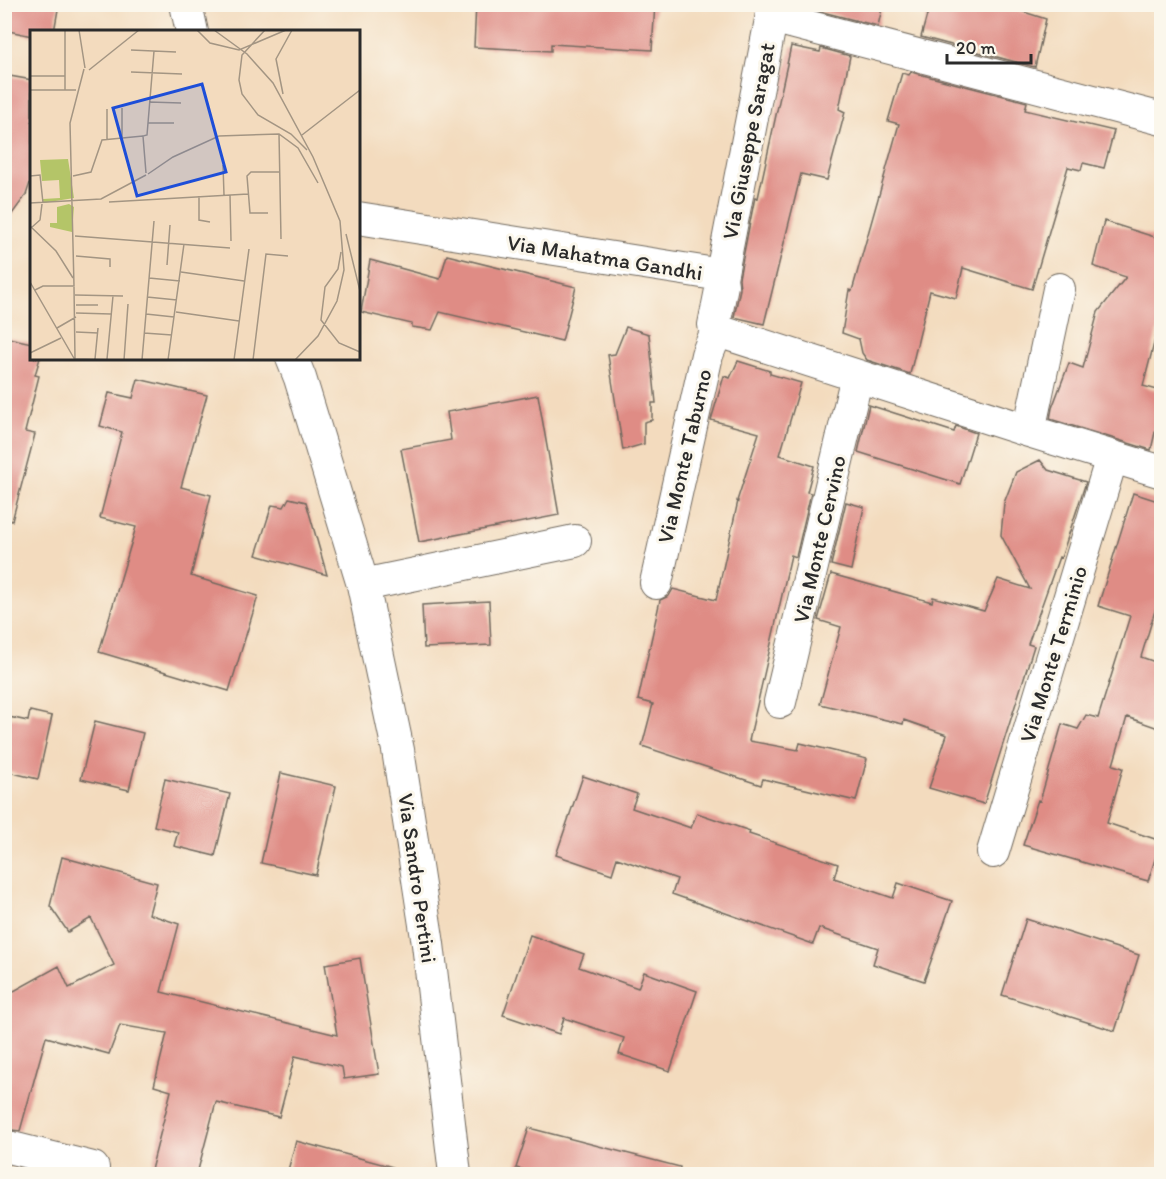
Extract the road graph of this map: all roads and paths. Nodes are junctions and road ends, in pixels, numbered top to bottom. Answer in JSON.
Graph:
{"nodes":[{"id":1,"x":186,"y":4,"type":"edge"},
{"id":2,"x":773,"y":11,"type":"edge"},
{"id":3,"x":192,"y":30,"type":"edge"},
{"id":4,"x":1161,"y":119,"type":"edge"},
{"id":5,"x":360,"y":218,"type":"edge"},
{"id":6,"x":721,"y":278,"type":"junction"},
{"id":7,"x":1059,"y":289,"type":"dead end"},
{"id":8,"x":717,"y":330,"type":"junction"},
{"id":9,"x":293,"y":360,"type":"edge"},
{"id":10,"x":857,"y":376,"type":"junction"},
{"id":11,"x":1029,"y":431,"type":"junction"},
{"id":12,"x":1112,"y":457,"type":"junction"},
{"id":13,"x":1161,"y":472,"type":"edge"},
{"id":14,"x":575,"y":541,"type":"dead end"},
{"id":15,"x":656,"y":583,"type":"dead end"},
{"id":16,"x":363,"y":585,"type":"junction"},
{"id":17,"x":780,"y":702,"type":"dead end"},
{"id":18,"x":993,"y":852,"type":"dead end"},
{"id":19,"x":4,"y":1146,"type":"edge"},
{"id":20,"x":93,"y":1168,"type":"dead end"},
{"id":21,"x":455,"y":1174,"type":"edge"}],
"edges":[{"from":1,"to":3,"type":"street"},
{"from":2,"to":4,"type":"street"},
{"from":2,"to":6,"type":"street","name":"Via Giuseppe Saragat"},
{"from":5,"to":6,"type":"street","name":"Via Mahatma Gandhi"},
{"from":6,"to":8,"type":"street","name":"Via Mahatma Gandhi"},
{"from":7,"to":11,"type":"street"},
{"from":8,"to":10,"type":"street"},
{"from":8,"to":15,"type":"street","name":"Via Monte Taburno"},
{"from":9,"to":16,"type":"street","name":"Via Sandro Pertini"},
{"from":10,"to":11,"type":"street"},
{"from":10,"to":17,"type":"street","name":"Via Monte Cervino"},
{"from":11,"to":12,"type":"street"},
{"from":12,"to":13,"type":"street"},
{"from":12,"to":18,"type":"street","name":"Via Monte Terminio"},
{"from":14,"to":16,"type":"street"},
{"from":16,"to":21,"type":"street","name":"Via Sandro Pertini"},
{"from":19,"to":20,"type":"street"}]}
